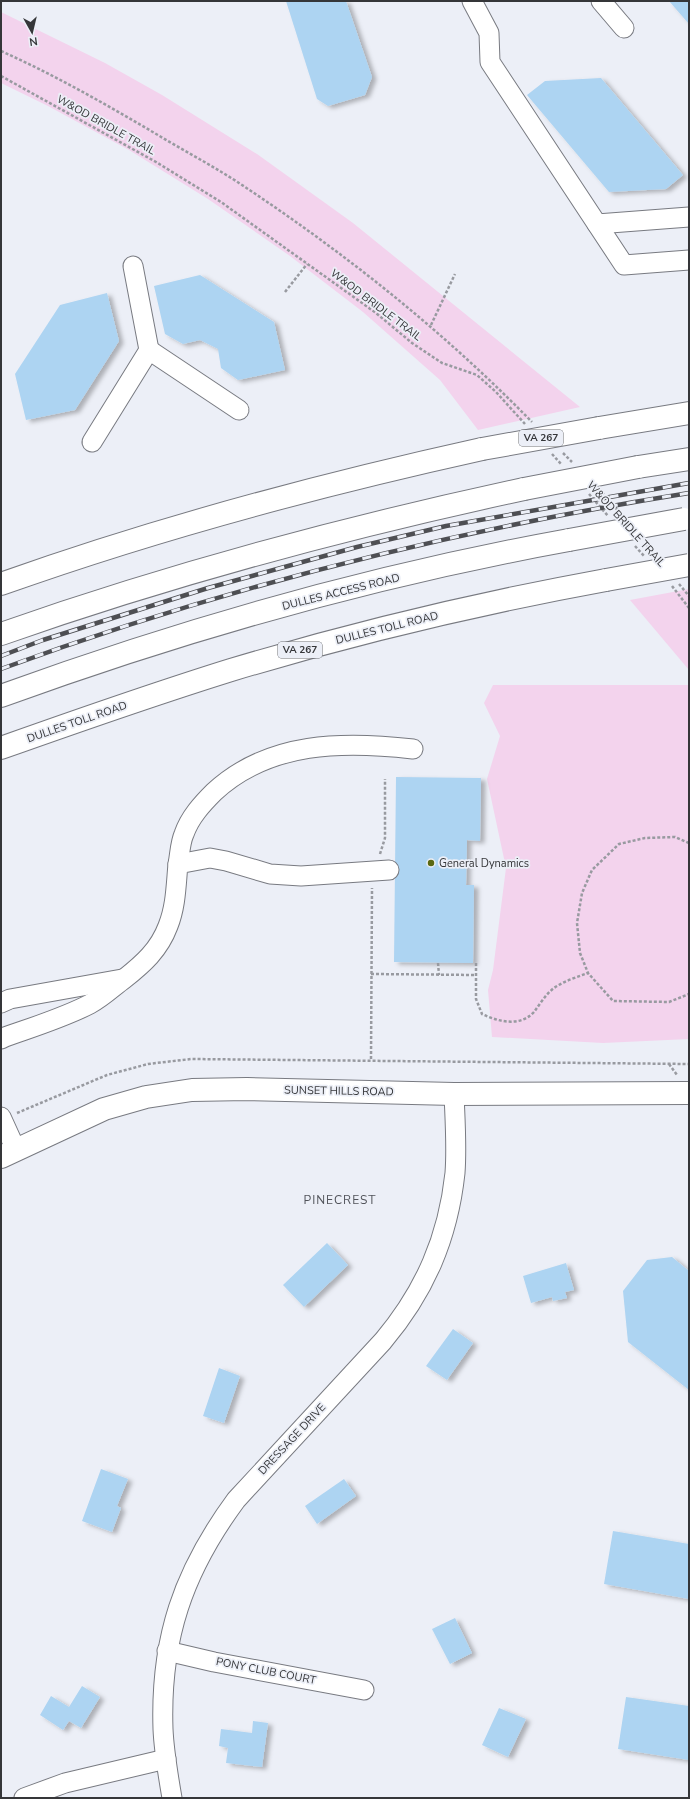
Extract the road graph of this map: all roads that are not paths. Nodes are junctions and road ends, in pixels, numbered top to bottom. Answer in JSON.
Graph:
{"nodes":[{"id":1,"x":472,"y":1,"type":"edge"},
{"id":2,"x":601,"y":1,"type":"edge"},
{"id":3,"x":624,"y":28,"type":"dead end"},
{"id":4,"x":689,"y":217,"type":"edge"},
{"id":5,"x":597,"y":224,"type":"junction"},
{"id":6,"x":689,"y":260,"type":"edge"},
{"id":7,"x":133,"y":266,"type":"dead end"},
{"id":8,"x":149,"y":350,"type":"junction"},
{"id":9,"x":240,"y":410,"type":"dead end"},
{"id":10,"x":689,"y":413,"type":"edge"},
{"id":11,"x":92,"y":442,"type":"dead end"},
{"id":12,"x":689,"y":459,"type":"edge"},
{"id":13,"x":686,"y":519,"type":"edge"},
{"id":14,"x":682,"y":572,"type":"edge"},
{"id":15,"x":1,"y":584,"type":"edge"},
{"id":16,"x":1,"y":634,"type":"edge"},
{"id":17,"x":1,"y":696,"type":"edge"},
{"id":18,"x":1,"y":748,"type":"edge"},
{"id":19,"x":414,"y":749,"type":"dead end"},
{"id":20,"x":178,"y":864,"type":"junction"},
{"id":21,"x":382,"y":871,"type":"road end"},
{"id":22,"x":123,"y":979,"type":"junction"},
{"id":23,"x":1,"y":1002,"type":"edge"},
{"id":24,"x":1,"y":1040,"type":"edge"},
{"id":25,"x":684,"y":1085,"type":"edge"},
{"id":26,"x":454,"y":1094,"type":"junction"},
{"id":27,"x":2,"y":1119,"type":"edge"},
{"id":28,"x":9,"y":1154,"type":"edge"},
{"id":29,"x":167,"y":1651,"type":"junction"},
{"id":30,"x":364,"y":1690,"type":"dead end"},
{"id":31,"x":166,"y":1759,"type":"junction"},
{"id":32,"x":24,"y":1798,"type":"edge"},
{"id":33,"x":172,"y":1798,"type":"edge"}],
"edges":[{"from":1,"to":5,"type":"street"},
{"from":2,"to":3,"type":"street"},
{"from":4,"to":5,"type":"street"},
{"from":5,"to":6,"type":"street"},
{"from":7,"to":8,"type":"street"},
{"from":8,"to":9,"type":"street"},
{"from":8,"to":11,"type":"street"},
{"from":10,"to":15,"type":"main road","number":"VA 267","bridge":true},
{"from":12,"to":16,"type":"main road","bridge":true},
{"from":13,"to":17,"type":"main road","name":"DULLES ACCESS ROAD","bridge":true},
{"from":14,"to":18,"type":"main road","name":"DULLES TOLL ROAD","number":"VA 267","bridge":true},
{"from":19,"to":20,"type":"street"},
{"from":20,"to":21,"type":"street"},
{"from":20,"to":22,"type":"street"},
{"from":22,"to":23,"type":"street"},
{"from":22,"to":24,"type":"street"},
{"from":25,"to":26,"type":"main road","name":"SUNSET HILLS ROAD"},
{"from":26,"to":28,"type":"main road","name":"SUNSET HILLS ROAD"},
{"from":26,"to":29,"type":"street","name":"DRESSAGE DRIVE"},
{"from":27,"to":28,"type":"street"},
{"from":29,"to":30,"type":"street","name":"PONY CLUB COURT"},
{"from":29,"to":31,"type":"street","name":"DRESSAGE DRIVE"},
{"from":31,"to":32,"type":"street"},
{"from":31,"to":33,"type":"street","name":"DRESSAGE DRIVE"}]}
